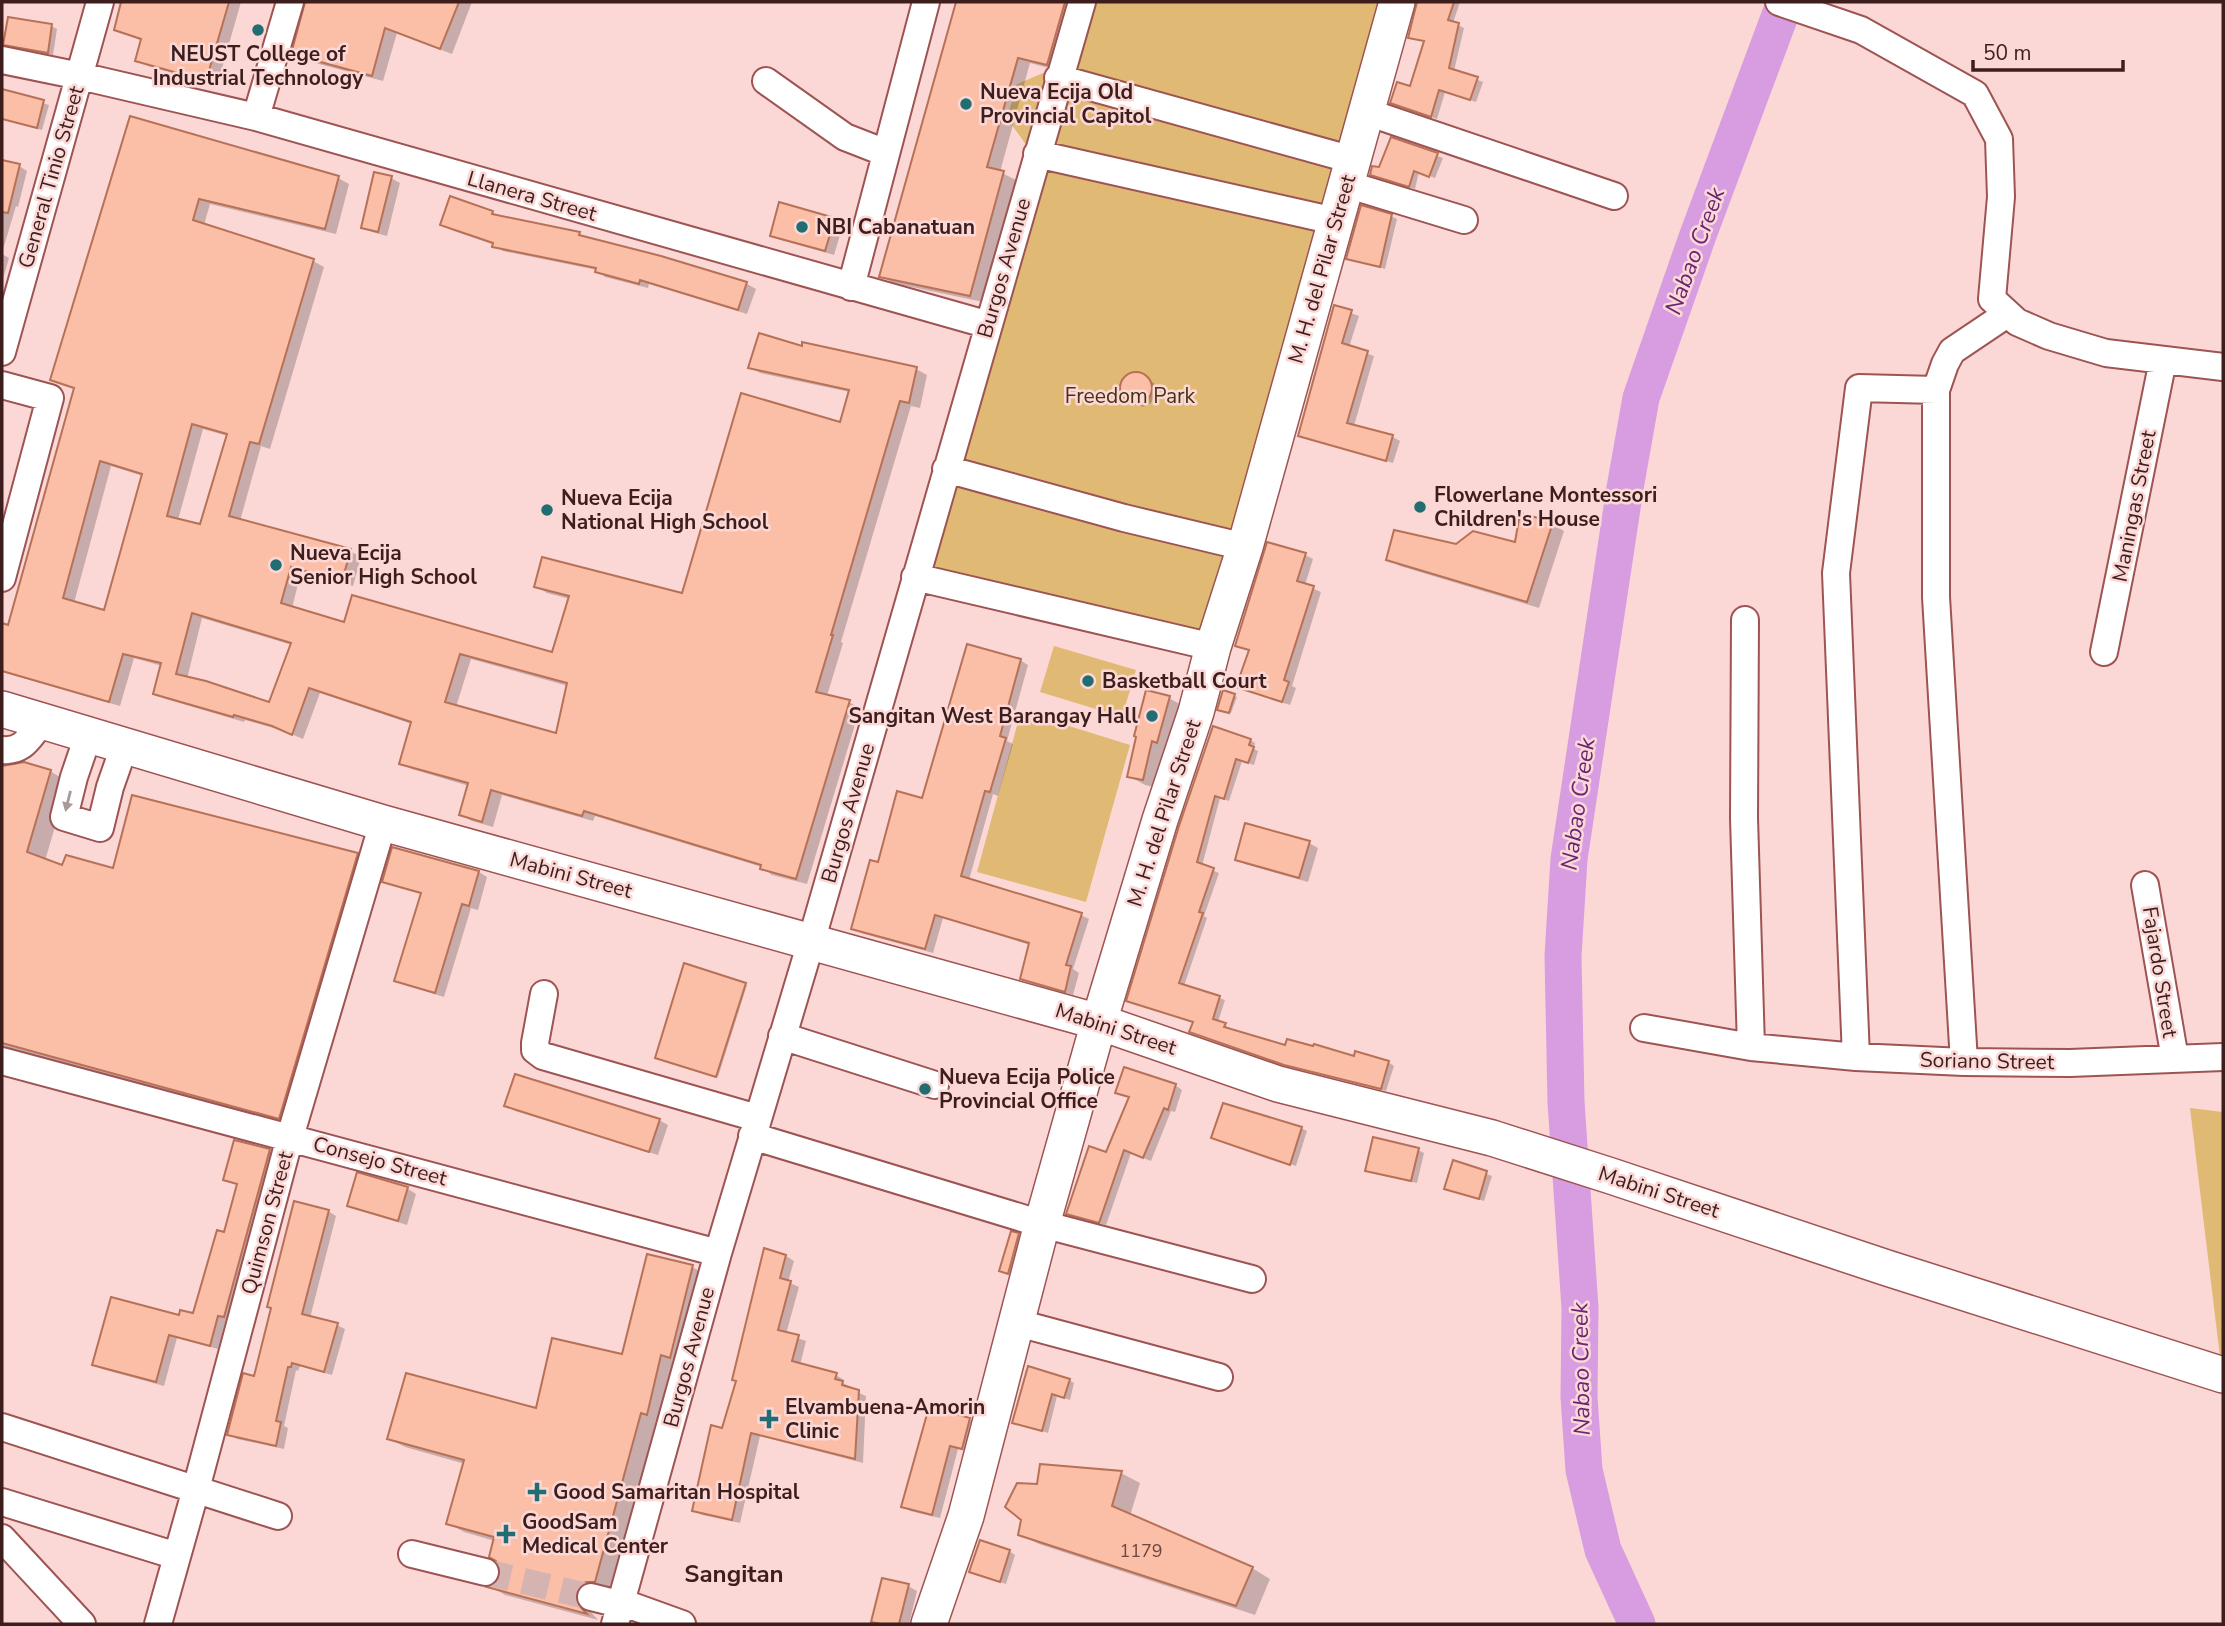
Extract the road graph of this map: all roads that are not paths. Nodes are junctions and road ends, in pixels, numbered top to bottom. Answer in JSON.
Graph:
{"nodes":[{"id":1,"x":100,"y":2,"type":"edge"},
{"id":2,"x":290,"y":2,"type":"edge"},
{"id":3,"x":926,"y":2,"type":"edge"},
{"id":4,"x":1082,"y":2,"type":"edge"},
{"id":5,"x":1397,"y":2,"type":"edge"},
{"id":6,"x":1779,"y":2,"type":"edge"},
{"id":7,"x":2,"y":60,"type":"edge"},
{"id":8,"x":80,"y":76,"type":"junction"},
{"id":9,"x":1058,"y":78,"type":"junction"},
{"id":10,"x":766,"y":81,"type":"dead end"},
{"id":11,"x":1367,"y":112,"type":"junction"},
{"id":12,"x":256,"y":117,"type":"junction"},
{"id":13,"x":886,"y":152,"type":"junction"},
{"id":14,"x":1037,"y":154,"type":"junction"},
{"id":15,"x":1349,"y":172,"type":"junction"},
{"id":16,"x":1614,"y":196,"type":"dead end"},
{"id":17,"x":1464,"y":220,"type":"dead end"},
{"id":18,"x":1335,"y":221,"type":"junction"},
{"id":19,"x":851,"y":287,"type":"junction"},
{"id":20,"x":1998,"y":321,"type":"junction"},
{"id":21,"x":982,"y":323,"type":"dead end"},
{"id":22,"x":2,"y":352,"type":"edge"},
{"id":23,"x":2163,"y":360,"type":"junction"},
{"id":24,"x":2223,"y":367,"type":"edge"},
{"id":25,"x":2,"y":385,"type":"edge"},
{"id":26,"x":1936,"y":390,"type":"junction"},
{"id":27,"x":946,"y":469,"type":"junction"},
{"id":28,"x":1245,"y":547,"type":"junction"},
{"id":29,"x":915,"y":577,"type":"junction"},
{"id":30,"x":2,"y":578,"type":"edge"},
{"id":31,"x":1745,"y":620,"type":"dead end"},
{"id":32,"x":1213,"y":647,"type":"junction"},
{"id":33,"x":2104,"y":652,"type":"dead end"},
{"id":34,"x":2,"y":709,"type":"edge"},
{"id":35,"x":42,"y":722,"type":"junction"},
{"id":36,"x":88,"y":736,"type":"junction"},
{"id":37,"x":124,"y":747,"type":"junction"},
{"id":38,"x":2,"y":750,"type":"edge"},
{"id":39,"x":383,"y":823,"type":"junction"},
{"id":40,"x":2146,"y":885,"type":"dead end"},
{"id":41,"x":811,"y":942,"type":"junction"},
{"id":42,"x":544,"y":994,"type":"dead end"},
{"id":43,"x":1100,"y":1022,"type":"junction"},
{"id":44,"x":1644,"y":1028,"type":"dead end"},
{"id":45,"x":782,"y":1036,"type":"junction"},
{"id":46,"x":1751,"y":1047,"type":"junction"},
{"id":47,"x":1856,"y":1057,"type":"junction"},
{"id":48,"x":2223,"y":1057,"type":"edge"},
{"id":49,"x":2175,"y":1059,"type":"junction"},
{"id":50,"x":2,"y":1060,"type":"edge"},
{"id":51,"x":1964,"y":1062,"type":"junction"},
{"id":52,"x":935,"y":1085,"type":"dead end"},
{"id":53,"x":754,"y":1127,"type":"junction"},
{"id":54,"x":290,"y":1137,"type":"junction"},
{"id":55,"x":1042,"y":1224,"type":"junction"},
{"id":56,"x":718,"y":1253,"type":"junction"},
{"id":57,"x":1252,"y":1279,"type":"dead end"},
{"id":58,"x":1018,"y":1323,"type":"junction"},
{"id":59,"x":2223,"y":1375,"type":"edge"},
{"id":60,"x":1219,"y":1377,"type":"dead end"},
{"id":61,"x":2,"y":1427,"type":"edge"},
{"id":62,"x":196,"y":1489,"type":"junction"},
{"id":63,"x":2,"y":1502,"type":"edge"},
{"id":64,"x":278,"y":1516,"type":"dead end"},
{"id":65,"x":2,"y":1538,"type":"edge"},
{"id":66,"x":412,"y":1554,"type":"dead end"},
{"id":67,"x":177,"y":1556,"type":"junction"},
{"id":68,"x":485,"y":1572,"type":"tunnel mouth"},
{"id":69,"x":591,"y":1597,"type":"tunnel mouth"},
{"id":70,"x":618,"y":1613,"type":"edge"},
{"id":71,"x":82,"y":1624,"type":"edge"},
{"id":72,"x":158,"y":1624,"type":"edge"},
{"id":73,"x":682,"y":1624,"type":"edge"},
{"id":74,"x":929,"y":1624,"type":"edge"}],
"edges":[{"from":1,"to":8,"type":"street","name":"General Tinio Street"},
{"from":2,"to":12,"type":"street"},
{"from":3,"to":13,"type":"street"},
{"from":4,"to":9,"type":"street","name":"Burgos Avenue"},
{"from":5,"to":11,"type":"main road","name":"M. H. del Pilar Street"},
{"from":6,"to":20,"type":"street"},
{"from":7,"to":8,"type":"street","name":"Llanera Street"},
{"from":8,"to":12,"type":"street","name":"Llanera Street"},
{"from":8,"to":22,"type":"street","name":"General Tinio Street"},
{"from":9,"to":14,"type":"street","name":"Burgos Avenue"},
{"from":9,"to":15,"type":"street"},
{"from":10,"to":13,"type":"street"},
{"from":11,"to":15,"type":"main road","name":"M. H. del Pilar Street"},
{"from":11,"to":16,"type":"street"},
{"from":12,"to":19,"type":"street","name":"Llanera Street"},
{"from":13,"to":19,"type":"street"},
{"from":14,"to":18,"type":"street"},
{"from":14,"to":27,"type":"street","name":"Burgos Avenue"},
{"from":15,"to":17,"type":"street"},
{"from":15,"to":18,"type":"main road","name":"M. H. del Pilar Street"},
{"from":18,"to":28,"type":"main road","name":"M. H. del Pilar Street"},
{"from":19,"to":21,"type":"street","name":"Llanera Street"},
{"from":20,"to":23,"type":"street"},
{"from":20,"to":26,"type":"street"},
{"from":23,"to":24,"type":"street"},
{"from":23,"to":33,"type":"street","name":"Maningas Street"},
{"from":25,"to":30,"type":"street"},
{"from":26,"to":47,"type":"street"},
{"from":26,"to":51,"type":"street"},
{"from":27,"to":28,"type":"street"},
{"from":27,"to":29,"type":"street","name":"Burgos Avenue"},
{"from":28,"to":32,"type":"main road","name":"M. H. del Pilar Street"},
{"from":29,"to":32,"type":"street"},
{"from":29,"to":41,"type":"street","name":"Burgos Avenue"},
{"from":31,"to":46,"type":"street"},
{"from":32,"to":43,"type":"main road","name":"M. H. del Pilar Street"},
{"from":34,"to":35,"type":"main road","name":"Mabini Street"},
{"from":35,"to":36,"type":"main road","name":"Mabini Street"},
{"from":35,"to":38,"type":"street"},
{"from":36,"to":37,"type":"main road","name":"Mabini Street"},
{"from":36,"to":37,"type":"street","one_way":true},
{"from":37,"to":39,"type":"main road","name":"Mabini Street"},
{"from":39,"to":41,"type":"main road","name":"Mabini Street"},
{"from":39,"to":54,"type":"street","name":"Quimson Street"},
{"from":40,"to":49,"type":"street","name":"Fajardo Street"},
{"from":41,"to":43,"type":"main road","name":"Mabini Street"},
{"from":41,"to":45,"type":"street","name":"Burgos Avenue"},
{"from":42,"to":53,"type":"street"},
{"from":43,"to":55,"type":"main road","name":"M. H. del Pilar Street"},
{"from":43,"to":59,"type":"main road","name":"Mabini Street"},
{"from":44,"to":46,"type":"street","name":"Soriano Street"},
{"from":45,"to":52,"type":"street"},
{"from":45,"to":53,"type":"street","name":"Burgos Avenue"},
{"from":46,"to":47,"type":"street","name":"Soriano Street"},
{"from":47,"to":51,"type":"street","name":"Soriano Street"},
{"from":48,"to":49,"type":"street","name":"Soriano Street"},
{"from":49,"to":51,"type":"street","name":"Soriano Street"},
{"from":50,"to":54,"type":"street","name":"Consejo Street"},
{"from":53,"to":55,"type":"street"},
{"from":53,"to":56,"type":"street","name":"Burgos Avenue"},
{"from":54,"to":56,"type":"street","name":"Consejo Street"},
{"from":54,"to":62,"type":"street","name":"Quimson Street"},
{"from":55,"to":57,"type":"street"},
{"from":55,"to":58,"type":"main road","name":"M. H. del Pilar Street"},
{"from":56,"to":70,"type":"street","name":"Burgos Avenue"},
{"from":58,"to":60,"type":"street"},
{"from":58,"to":74,"type":"main road","name":"M. H. del Pilar Street"},
{"from":61,"to":62,"type":"street"},
{"from":62,"to":64,"type":"street"},
{"from":62,"to":67,"type":"street","name":"Quimson Street"},
{"from":63,"to":67,"type":"street"},
{"from":65,"to":71,"type":"street"},
{"from":66,"to":68,"type":"street"},
{"from":67,"to":72,"type":"street","name":"Quimson Street"},
{"from":69,"to":70,"type":"street"},
{"from":70,"to":73,"type":"street"}]}
